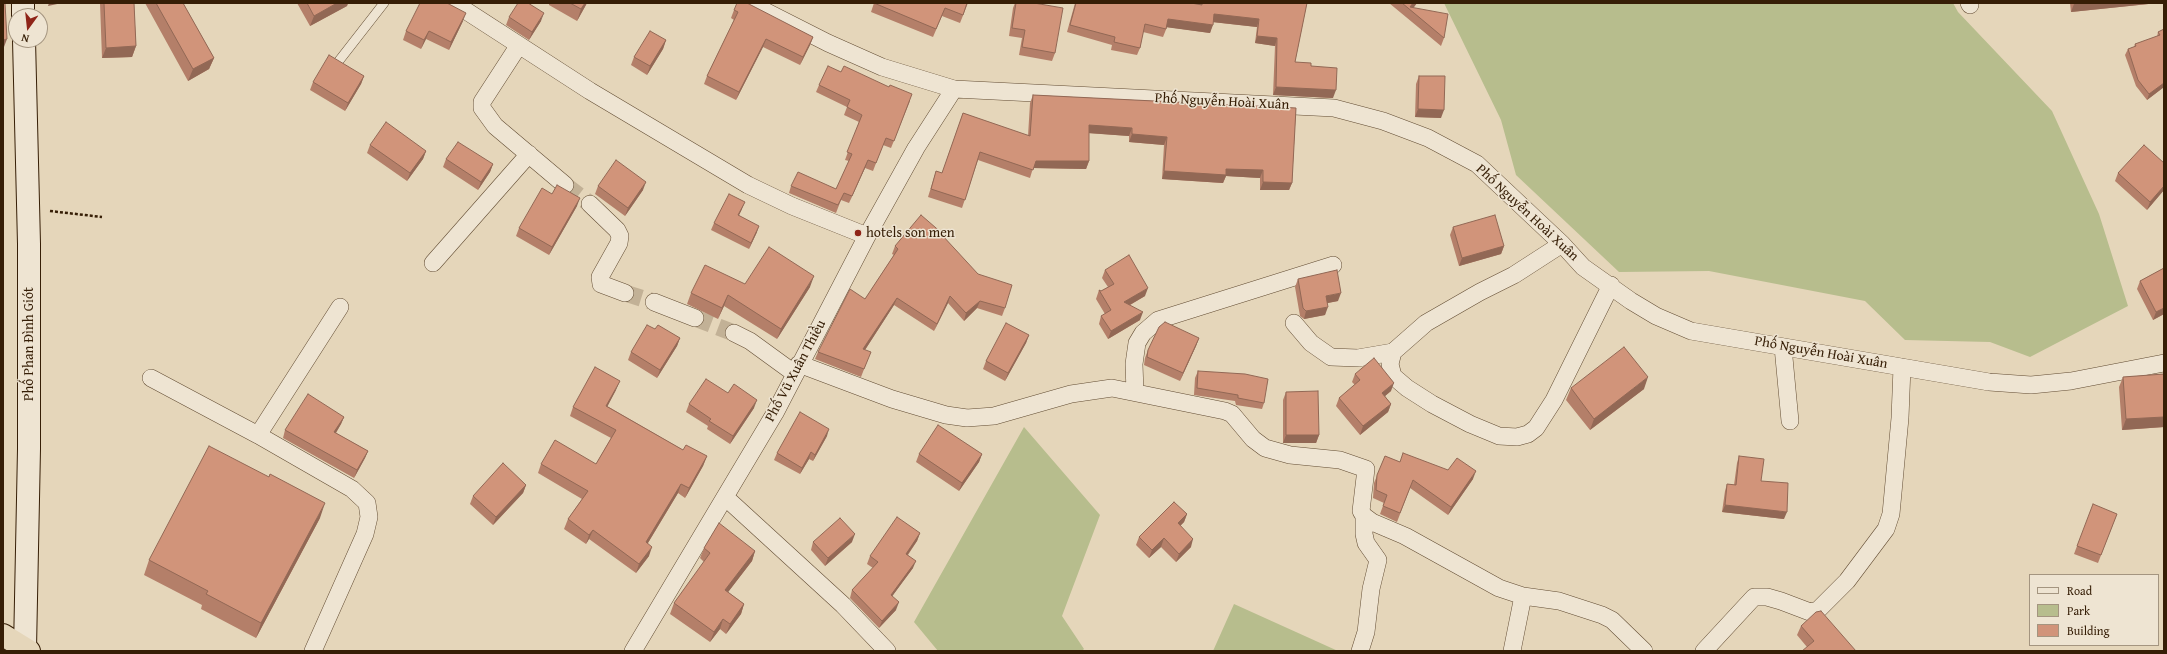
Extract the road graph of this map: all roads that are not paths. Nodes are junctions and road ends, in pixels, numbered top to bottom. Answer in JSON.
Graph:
{"nodes":[{"id":1,"x":384,"y":3,"type":"edge"},
{"id":2,"x":454,"y":3,"type":"edge"},
{"id":3,"x":749,"y":3,"type":"edge"},
{"id":4,"x":519,"y":45,"type":"junction"},
{"id":5,"x":24,"y":48,"type":"edge"},
{"id":6,"x":338,"y":62,"type":"edge"},
{"id":7,"x":954,"y":89,"type":"junction"},
{"id":8,"x":529,"y":154,"type":"junction"},
{"id":9,"x":565,"y":185,"type":"tunnel mouth"},
{"id":10,"x":590,"y":204,"type":"tunnel mouth"},
{"id":11,"x":867,"y":236,"type":"junction"},
{"id":12,"x":1562,"y":244,"type":"junction"},
{"id":13,"x":433,"y":263,"type":"dead end"},
{"id":14,"x":1333,"y":265,"type":"dead end"},
{"id":15,"x":1610,"y":285,"type":"junction"},
{"id":16,"x":625,"y":293,"type":"tunnel mouth"},
{"id":17,"x":654,"y":302,"type":"tunnel mouth"},
{"id":18,"x":340,"y":307,"type":"dead end"},
{"id":19,"x":695,"y":318,"type":"tunnel mouth"},
{"id":20,"x":1294,"y":323,"type":"dead end"},
{"id":21,"x":734,"y":333,"type":"tunnel mouth"},
{"id":22,"x":1783,"y":347,"type":"junction"},
{"id":23,"x":1393,"y":352,"type":"junction"},
{"id":24,"x":2164,"y":362,"type":"edge"},
{"id":25,"x":1902,"y":367,"type":"junction"},
{"id":26,"x":797,"y":369,"type":"junction"},
{"id":27,"x":151,"y":378,"type":"dead end"},
{"id":28,"x":1135,"y":392,"type":"junction"},
{"id":29,"x":1790,"y":421,"type":"dead end"},
{"id":30,"x":258,"y":435,"type":"junction"},
{"id":31,"x":725,"y":496,"type":"junction"},
{"id":32,"x":1364,"y":516,"type":"junction"},
{"id":33,"x":1522,"y":596,"type":"junction"},
{"id":34,"x":3,"y":636,"type":"edge"},
{"id":35,"x":26,"y":650,"type":"edge"},
{"id":36,"x":313,"y":651,"type":"edge"},
{"id":37,"x":633,"y":651,"type":"edge"},
{"id":38,"x":887,"y":651,"type":"edge"},
{"id":39,"x":1360,"y":651,"type":"edge"},
{"id":40,"x":1512,"y":651,"type":"edge"},
{"id":41,"x":1644,"y":651,"type":"edge"},
{"id":42,"x":1704,"y":651,"type":"edge"}],
"edges":[{"from":1,"to":6,"type":"lane"},
{"from":2,"to":4,"type":"street"},
{"from":3,"to":7,"type":"street","name":"Phố Nguyễn Hoài Xuân"},
{"from":4,"to":8,"type":"street"},
{"from":4,"to":11,"type":"street"},
{"from":5,"to":35,"type":"street","name":"Phố Phan Đình Giót"},
{"from":7,"to":11,"type":"street","name":"Phố Vũ Xuân Thiều"},
{"from":7,"to":12,"type":"street","name":"Phố Nguyễn Hoài Xuân"},
{"from":8,"to":9,"type":"street"},
{"from":8,"to":13,"type":"street"},
{"from":10,"to":16,"type":"street"},
{"from":11,"to":26,"type":"street","name":"Phố Vũ Xuân Thiều"},
{"from":12,"to":15,"type":"street","name":"Phố Nguyễn Hoài Xuân"},
{"from":12,"to":23,"type":"street"},
{"from":14,"to":28,"type":"street"},
{"from":15,"to":22,"type":"street","name":"Phố Nguyễn Hoài Xuân"},
{"from":15,"to":23,"type":"street"},
{"from":17,"to":19,"type":"street"},
{"from":18,"to":30,"type":"street"},
{"from":20,"to":23,"type":"street"},
{"from":21,"to":26,"type":"street"},
{"from":22,"to":25,"type":"street","name":"Phố Nguyễn Hoài Xuân"},
{"from":22,"to":29,"type":"street"},
{"from":24,"to":25,"type":"street","name":"Phố Nguyễn Hoài Xuân"},
{"from":25,"to":42,"type":"street"},
{"from":26,"to":28,"type":"street"},
{"from":26,"to":31,"type":"street","name":"Phố Vũ Xuân Thiều"},
{"from":27,"to":30,"type":"street"},
{"from":28,"to":32,"type":"street"},
{"from":30,"to":36,"type":"street"},
{"from":31,"to":37,"type":"street","name":"Phố Vũ Xuân Thiều"},
{"from":31,"to":38,"type":"street"},
{"from":32,"to":33,"type":"street"},
{"from":32,"to":39,"type":"street"},
{"from":33,"to":40,"type":"street"},
{"from":33,"to":41,"type":"street"},
{"from":34,"to":35,"type":"highway"}]}
